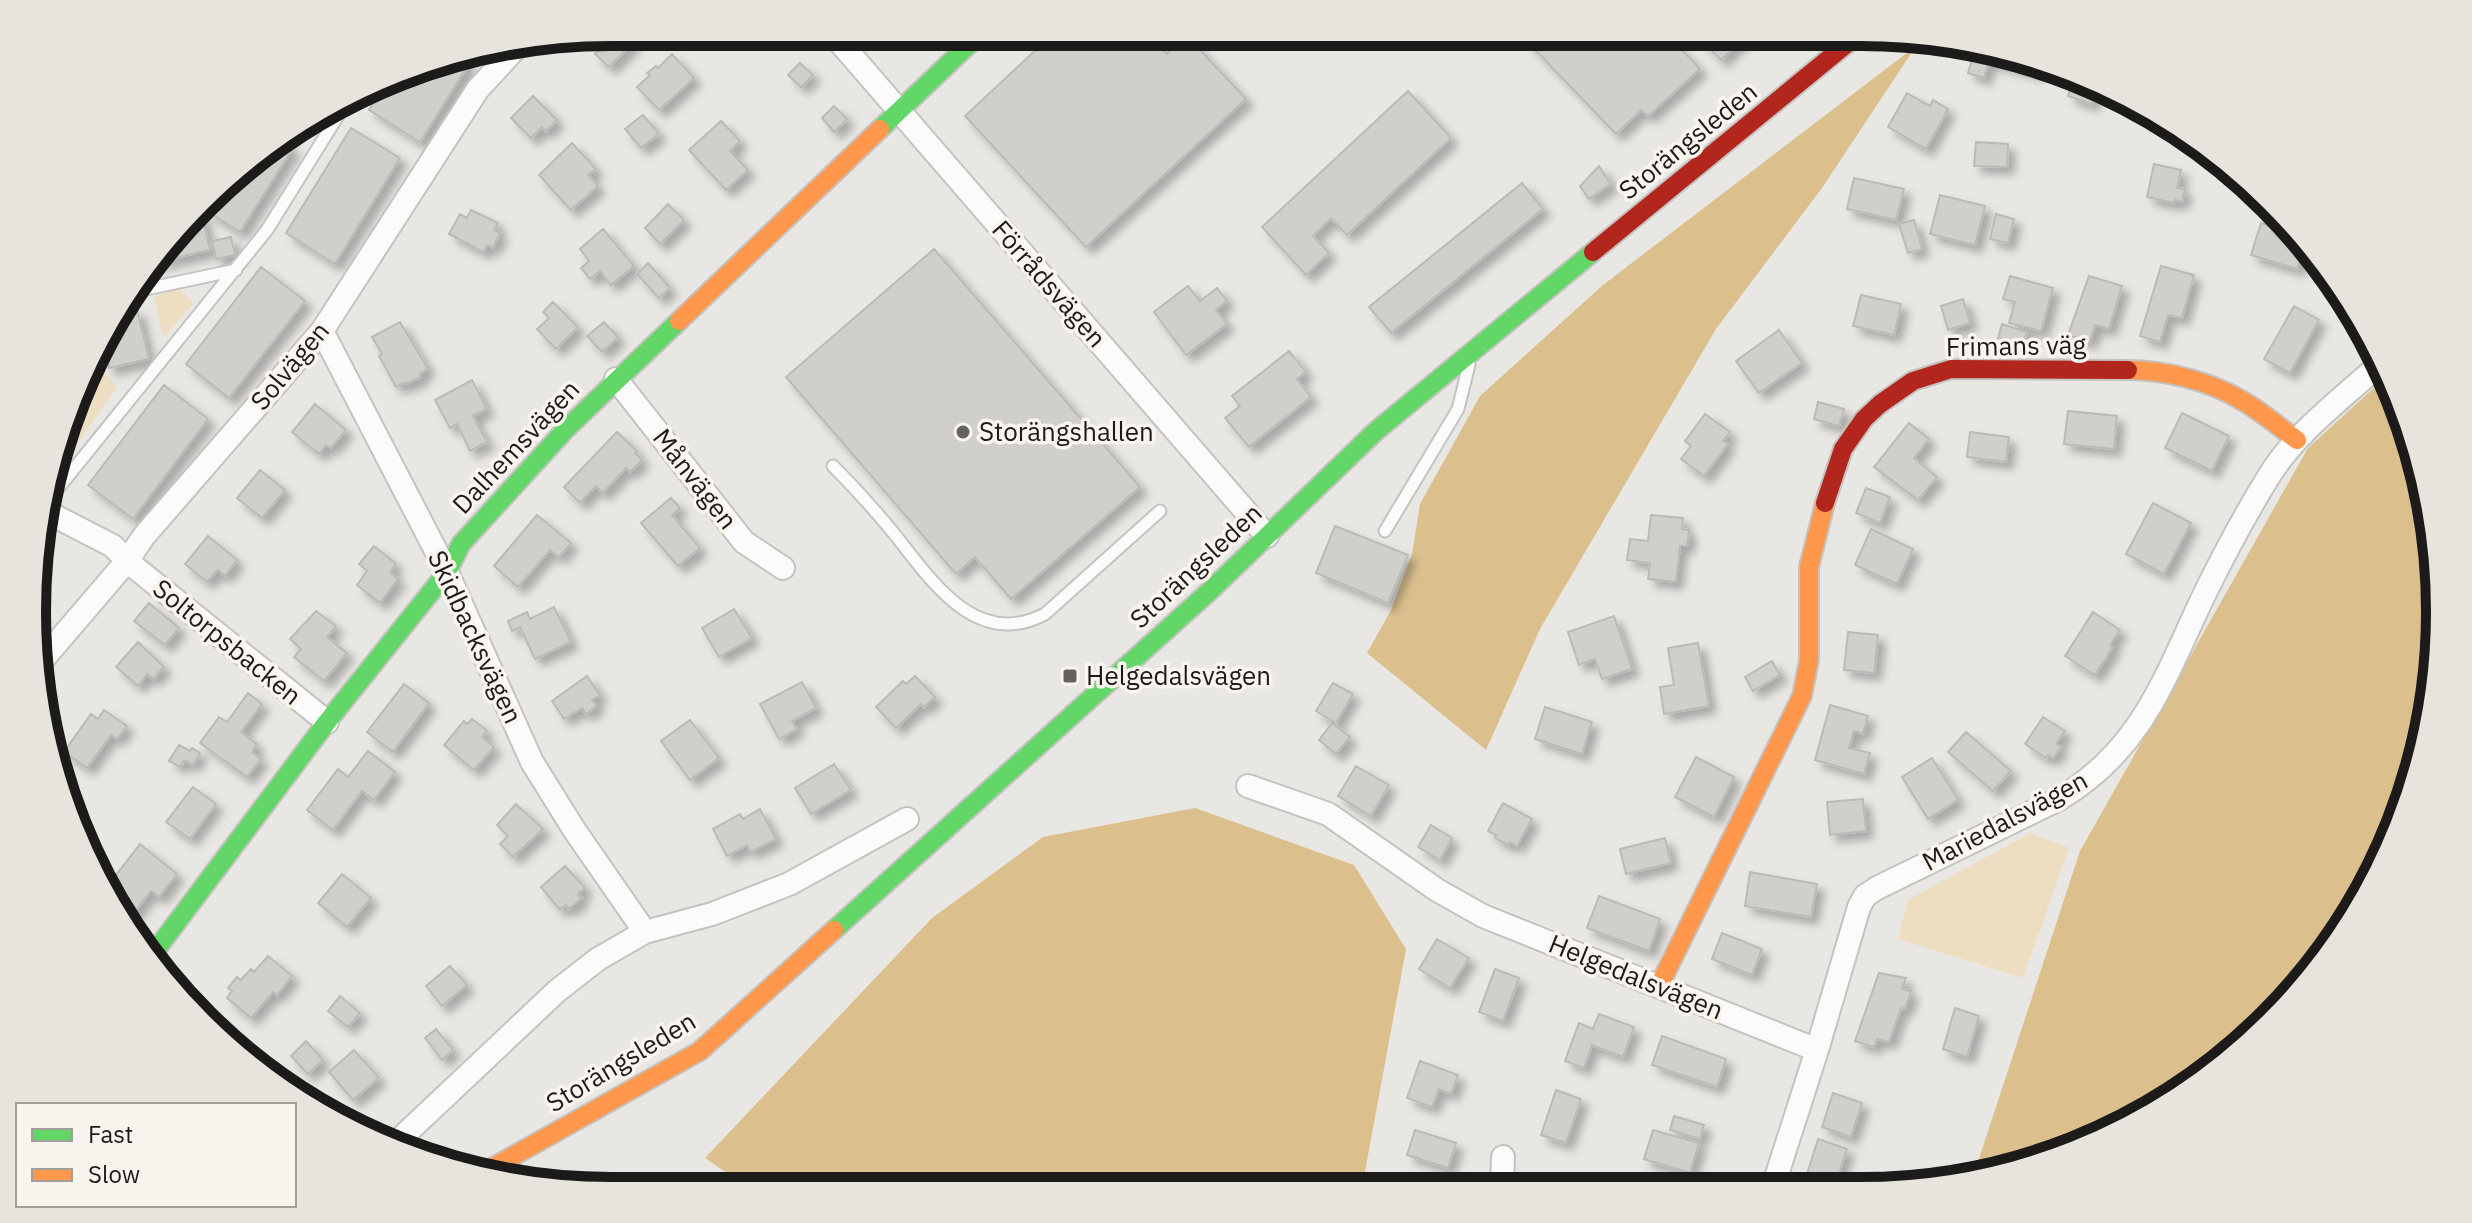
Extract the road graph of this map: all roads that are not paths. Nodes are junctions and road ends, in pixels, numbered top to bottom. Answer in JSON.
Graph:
{"nodes":[{"id":1,"x":843,"y":46,"type":"edge"},
{"id":2,"x":967,"y":46,"type":"edge"},
{"id":3,"x":1844,"y":46,"type":"edge"},
{"id":4,"x":490,"y":59,"type":"edge"},
{"id":5,"x":899,"y":112,"type":"junction"},
{"id":6,"x":337,"y":118,"type":"edge"},
{"id":7,"x":236,"y":269,"type":"junction"},
{"id":8,"x":147,"y":289,"type":"edge"},
{"id":9,"x":322,"y":331,"type":"junction"},
{"id":10,"x":1471,"y":353,"type":"junction"},
{"id":11,"x":2372,"y":371,"type":"edge"},
{"id":12,"x":616,"y":379,"type":"junction"},
{"id":13,"x":2297,"y":440,"type":"junction"},
{"id":14,"x":833,"y":466,"type":"dead end"},
{"id":15,"x":60,"y":486,"type":"edge"},
{"id":16,"x":1160,"y":511,"type":"dead end"},
{"id":17,"x":55,"y":516,"type":"edge"},
{"id":18,"x":1385,"y":531,"type":"dead end"},
{"id":19,"x":1267,"y":536,"type":"junction"},
{"id":20,"x":127,"y":561,"type":"junction"},
{"id":21,"x":783,"y":568,"type":"dead end"},
{"id":22,"x":447,"y":572,"type":"junction"},
{"id":23,"x":48,"y":654,"type":"edge"},
{"id":24,"x":327,"y":722,"type":"junction"},
{"id":25,"x":1248,"y":786,"type":"dead end"},
{"id":26,"x":907,"y":819,"type":"dead end"},
{"id":27,"x":645,"y":932,"type":"junction"},
{"id":28,"x":157,"y":948,"type":"edge"},
{"id":29,"x":1659,"y":986,"type":"junction"},
{"id":30,"x":1817,"y":1050,"type":"junction"},
{"id":31,"x":403,"y":1137,"type":"edge"},
{"id":32,"x":1503,"y":1157,"type":"dead end"},
{"id":33,"x":497,"y":1165,"type":"edge"},
{"id":34,"x":1502,"y":1177,"type":"edge"},
{"id":35,"x":1776,"y":1177,"type":"edge"}],
"edges":[{"from":1,"to":5,"type":"street","name":"Förrådsvägen"},
{"from":2,"to":5,"type":"street","name":"Dalhemsvägen"},
{"from":3,"to":10,"type":"street","name":"Storängsleden"},
{"from":4,"to":9,"type":"street","name":"Solvägen"},
{"from":5,"to":12,"type":"street","name":"Dalhemsvägen"},
{"from":5,"to":19,"type":"street","name":"Förrådsvägen"},
{"from":6,"to":7,"type":"lane"},
{"from":7,"to":8,"type":"lane"},
{"from":7,"to":15,"type":"lane"},
{"from":9,"to":20,"type":"street","name":"Solvägen"},
{"from":9,"to":22,"type":"street","name":"Skidbacksvägen"},
{"from":10,"to":18,"type":"lane"},
{"from":10,"to":19,"type":"street","name":"Storängsleden"},
{"from":11,"to":13,"type":"street","name":"Mariedalsvägen"},
{"from":12,"to":21,"type":"street","name":"Månvägen"},
{"from":12,"to":22,"type":"street","name":"Dalhemsvägen"},
{"from":13,"to":29,"type":"street","name":"Frimans väg"},
{"from":13,"to":30,"type":"street","name":"Mariedalsvägen"},
{"from":14,"to":16,"type":"lane"},
{"from":17,"to":20,"type":"street","name":"Soltorpsbacken"},
{"from":19,"to":33,"type":"street","name":"Storängsleden"},
{"from":20,"to":23,"type":"street","name":"Solvägen"},
{"from":20,"to":24,"type":"street","name":"Soltorpsbacken"},
{"from":22,"to":24,"type":"street","name":"Dalhemsvägen"},
{"from":22,"to":27,"type":"street","name":"Skidbacksvägen"},
{"from":24,"to":28,"type":"street","name":"Dalhemsvägen"},
{"from":25,"to":29,"type":"street","name":"Helgedalsvägen"},
{"from":26,"to":27,"type":"street"},
{"from":27,"to":31,"type":"street"},
{"from":29,"to":30,"type":"street","name":"Helgedalsvägen"},
{"from":30,"to":35,"type":"street","name":"Mariedalsvägen"},
{"from":32,"to":34,"type":"street"}]}
